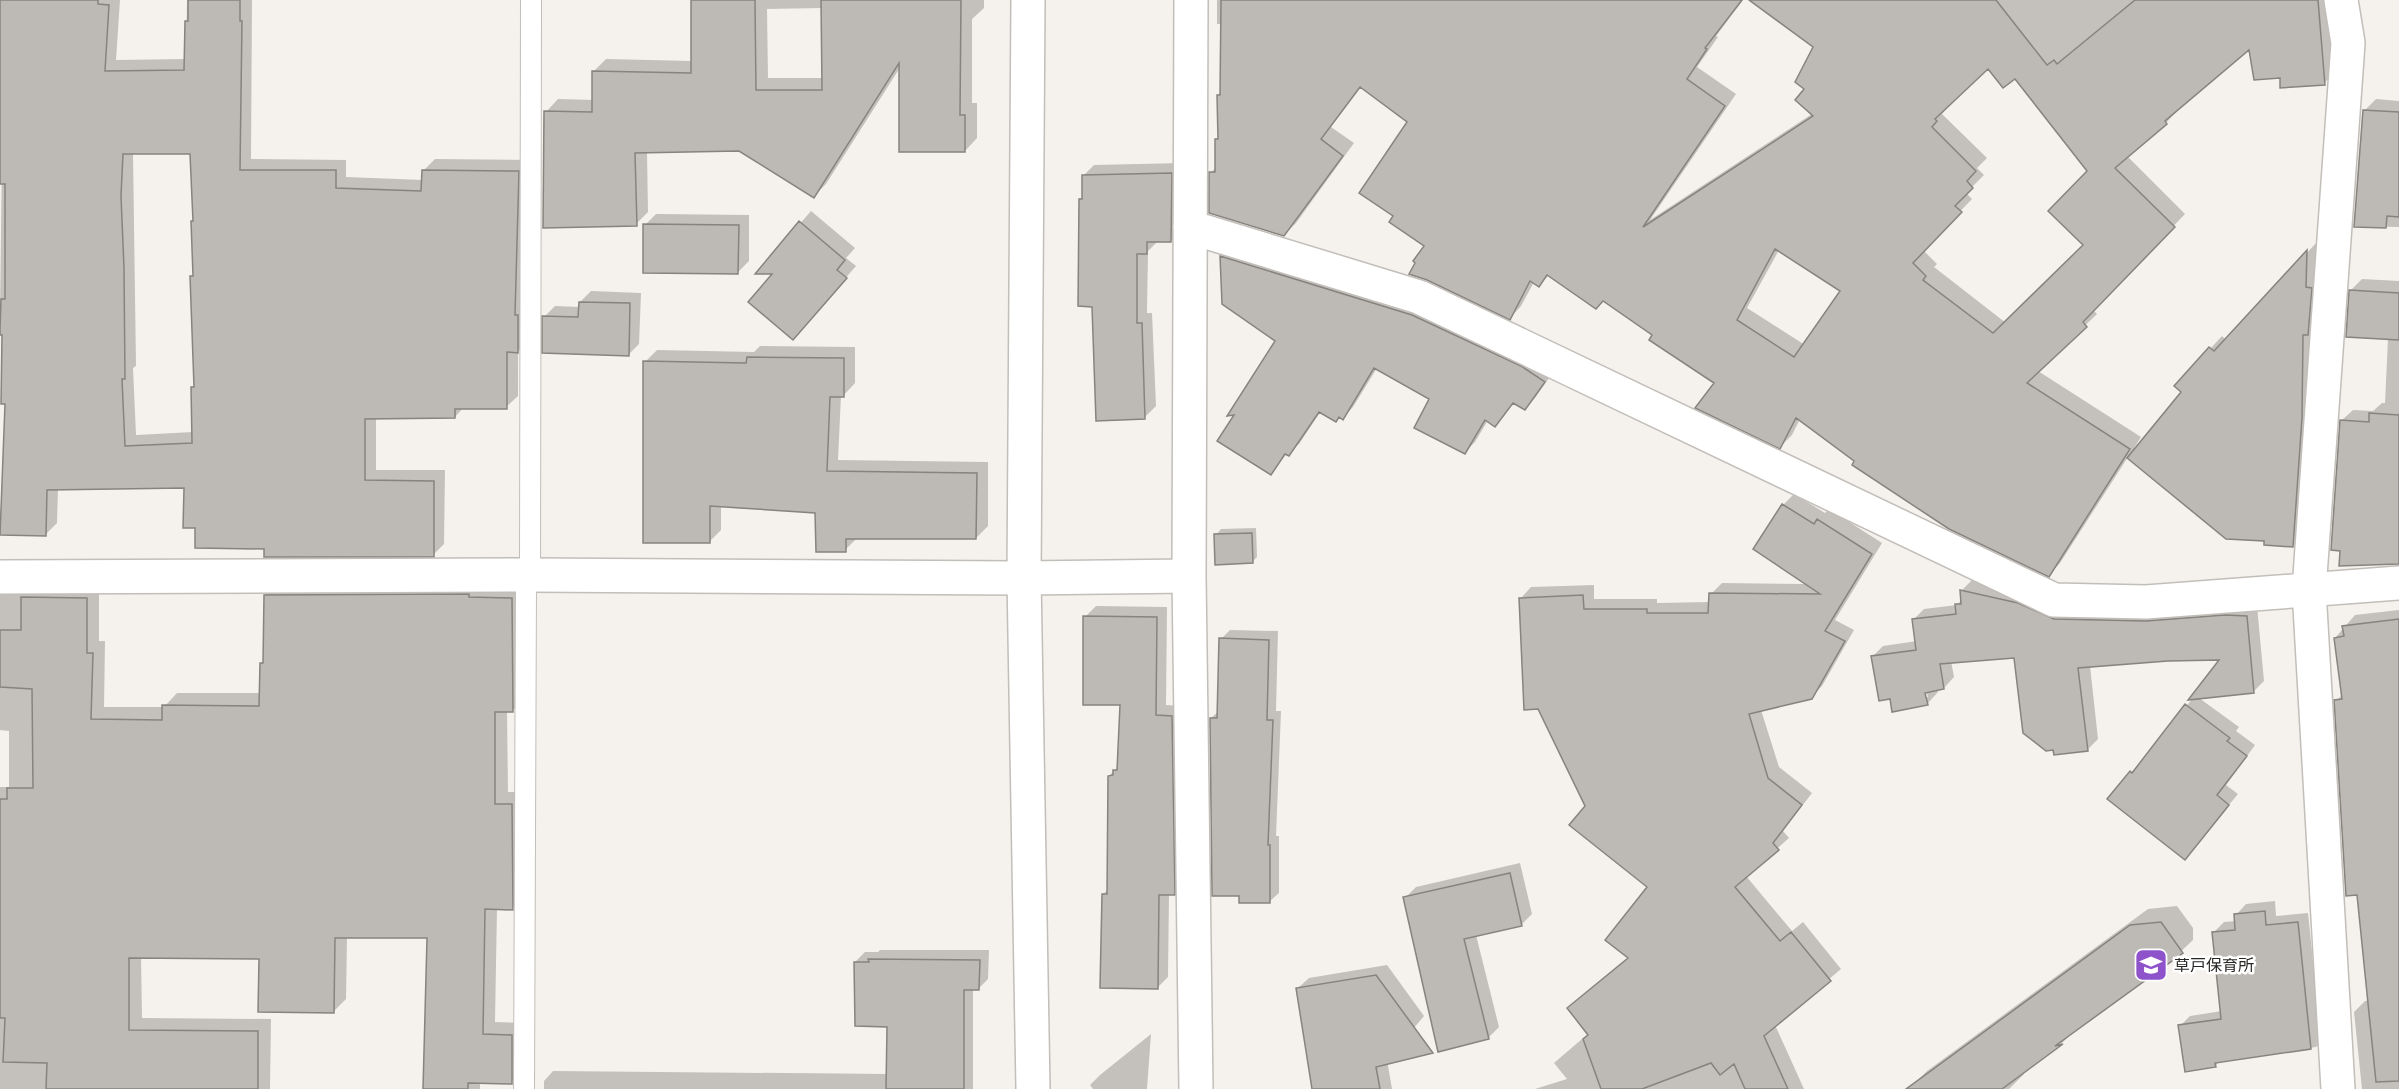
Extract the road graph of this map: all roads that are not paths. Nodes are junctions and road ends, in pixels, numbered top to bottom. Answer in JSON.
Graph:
{"nodes":[{"id":1,"x":531,"y":0,"type":"edge"},
{"id":2,"x":1028,"y":0,"type":"edge"},
{"id":3,"x":1191,"y":0,"type":"edge"},
{"id":4,"x":2340,"y":0,"type":"edge"},
{"id":5,"x":1190,"y":226,"type":"junction"},
{"id":6,"x":530,"y":575,"type":"junction"},
{"id":7,"x":1189,"y":576,"type":"junction"},
{"id":8,"x":0,"y":577,"type":"edge"},
{"id":9,"x":1024,"y":578,"type":"junction"},
{"id":10,"x":2399,"y":583,"type":"edge"},
{"id":11,"x":2310,"y":590,"type":"junction"},
{"id":12,"x":524,"y":1089,"type":"edge"},
{"id":13,"x":1033,"y":1089,"type":"edge"},
{"id":14,"x":1196,"y":1089,"type":"edge"},
{"id":15,"x":2338,"y":1089,"type":"edge"}],
"edges":[{"from":1,"to":6,"type":"lane"},
{"from":2,"to":9,"type":"street"},
{"from":3,"to":5,"type":"street"},
{"from":4,"to":11,"type":"street"},
{"from":5,"to":7,"type":"street"},
{"from":5,"to":11,"type":"street"},
{"from":6,"to":8,"type":"street"},
{"from":6,"to":9,"type":"street"},
{"from":6,"to":12,"type":"lane"},
{"from":7,"to":9,"type":"street"},
{"from":7,"to":14,"type":"street"},
{"from":9,"to":13,"type":"street"},
{"from":10,"to":11,"type":"street"},
{"from":11,"to":15,"type":"street"}]}
